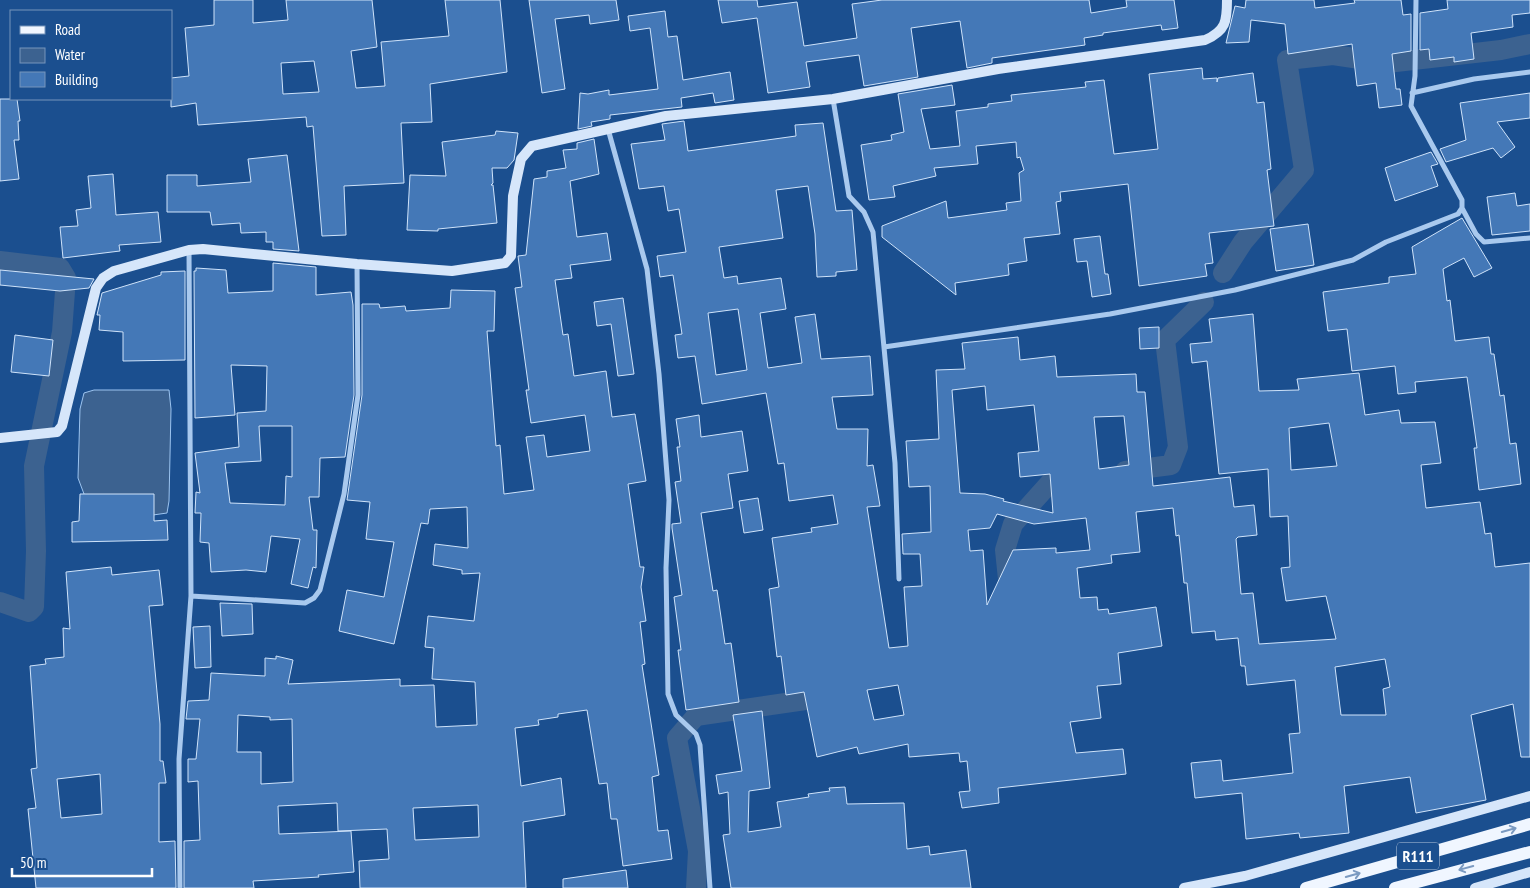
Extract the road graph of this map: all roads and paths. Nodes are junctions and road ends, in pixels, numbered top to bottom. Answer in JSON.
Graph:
{"nodes":[{"id":1,"x":1227,"y":0,"type":"edge"},
{"id":2,"x":1416,"y":0,"type":"edge"},
{"id":3,"x":1530,"y":72,"type":"edge"},
{"id":4,"x":1412,"y":93,"type":"junction"},
{"id":5,"x":833,"y":98,"type":"junction"},
{"id":6,"x":608,"y":129,"type":"junction"},
{"id":7,"x":1462,"y":208,"type":"junction"},
{"id":8,"x":1530,"y":238,"type":"edge"},
{"id":9,"x":189,"y":250,"type":"junction"},
{"id":10,"x":357,"y":264,"type":"junction"},
{"id":11,"x":884,"y":347,"type":"junction"},
{"id":12,"x":0,"y":438,"type":"edge"},
{"id":13,"x":899,"y":579,"type":"dead end"},
{"id":14,"x":190,"y":596,"type":"junction"},
{"id":15,"x":1530,"y":796,"type":"edge"},
{"id":16,"x":1530,"y":824,"type":"edge"},
{"id":17,"x":1530,"y":852,"type":"edge"},
{"id":18,"x":1530,"y":872,"type":"edge"},
{"id":19,"x":180,"y":888,"type":"edge"},
{"id":20,"x":710,"y":888,"type":"edge"},
{"id":21,"x":1184,"y":888,"type":"edge"},
{"id":22,"x":1306,"y":888,"type":"edge"},
{"id":23,"x":1395,"y":888,"type":"edge"},
{"id":24,"x":1476,"y":888,"type":"edge"}],
"edges":[{"from":1,"to":5,"type":"street"},
{"from":2,"to":4,"type":"street"},
{"from":3,"to":4,"type":"street"},
{"from":4,"to":7,"type":"street"},
{"from":5,"to":6,"type":"street"},
{"from":5,"to":11,"type":"street"},
{"from":6,"to":10,"type":"street"},
{"from":6,"to":20,"type":"street"},
{"from":7,"to":8,"type":"street"},
{"from":7,"to":11,"type":"street"},
{"from":9,"to":10,"type":"street"},
{"from":9,"to":12,"type":"street"},
{"from":9,"to":14,"type":"street"},
{"from":10,"to":14,"type":"street"},
{"from":11,"to":13,"type":"street"},
{"from":14,"to":19,"type":"street"},
{"from":15,"to":21,"type":"street"},
{"from":22,"to":16,"type":"main road","number":"R111","one_way":true},
{"from":17,"to":23,"type":"main road","number":"R111","one_way":true},
{"from":18,"to":24,"type":"street"}]}
